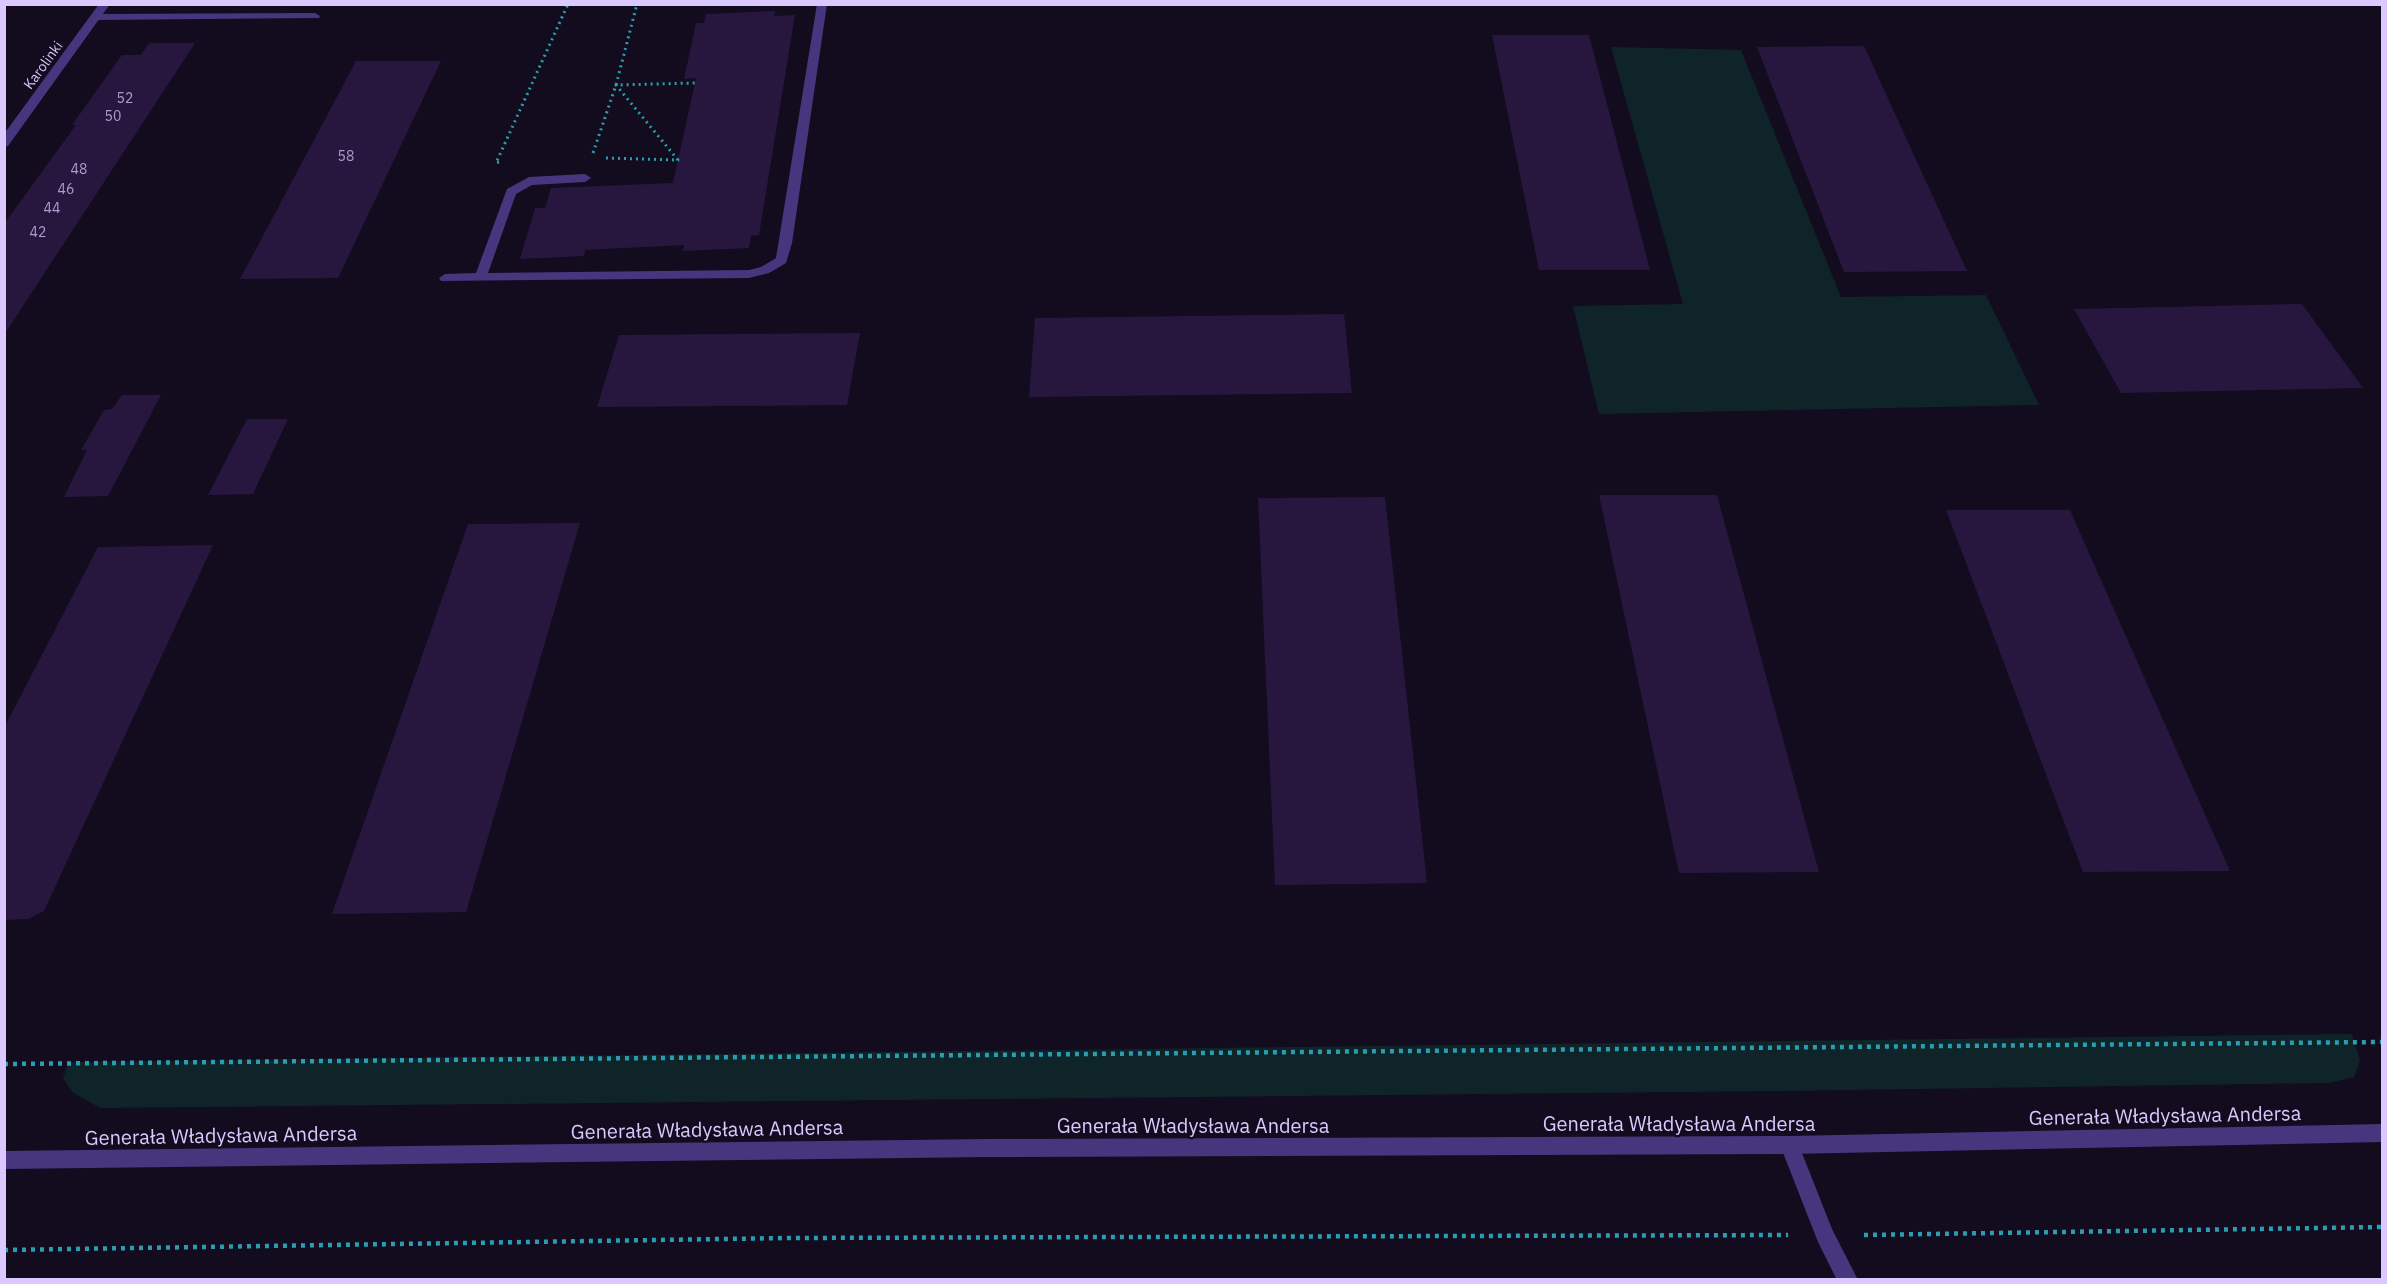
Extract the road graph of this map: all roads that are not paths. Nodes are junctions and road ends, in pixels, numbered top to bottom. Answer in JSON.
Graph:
{"nodes":[{"id":1,"x":105,"y":4,"type":"edge"},
{"id":2,"x":822,"y":4,"type":"edge"},
{"id":3,"x":315,"y":16,"type":"dead end"},
{"id":4,"x":96,"y":17,"type":"junction"},
{"id":5,"x":4,"y":143,"type":"edge"},
{"id":6,"x":585,"y":178,"type":"dead end"},
{"id":7,"x":445,"y":278,"type":"dead end"},
{"id":8,"x":480,"y":278,"type":"junction"},
{"id":9,"x":2382,"y":1133,"type":"edge"},
{"id":10,"x":1789,"y":1145,"type":"junction"},
{"id":11,"x":4,"y":1160,"type":"edge"},
{"id":12,"x":1848,"y":1280,"type":"edge"}],
"edges":[{"from":1,"to":4,"type":"street","name":"Karolinki"},
{"from":2,"to":8,"type":"street"},
{"from":3,"to":4,"type":"street"},
{"from":4,"to":5,"type":"street","name":"Karolinki"},
{"from":6,"to":8,"type":"street"},
{"from":7,"to":8,"type":"street"},
{"from":9,"to":10,"type":"street","name":"Generała Władysława Andersa"},
{"from":10,"to":11,"type":"street","name":"Generała Władysława Andersa"},
{"from":10,"to":12,"type":"street"}]}
